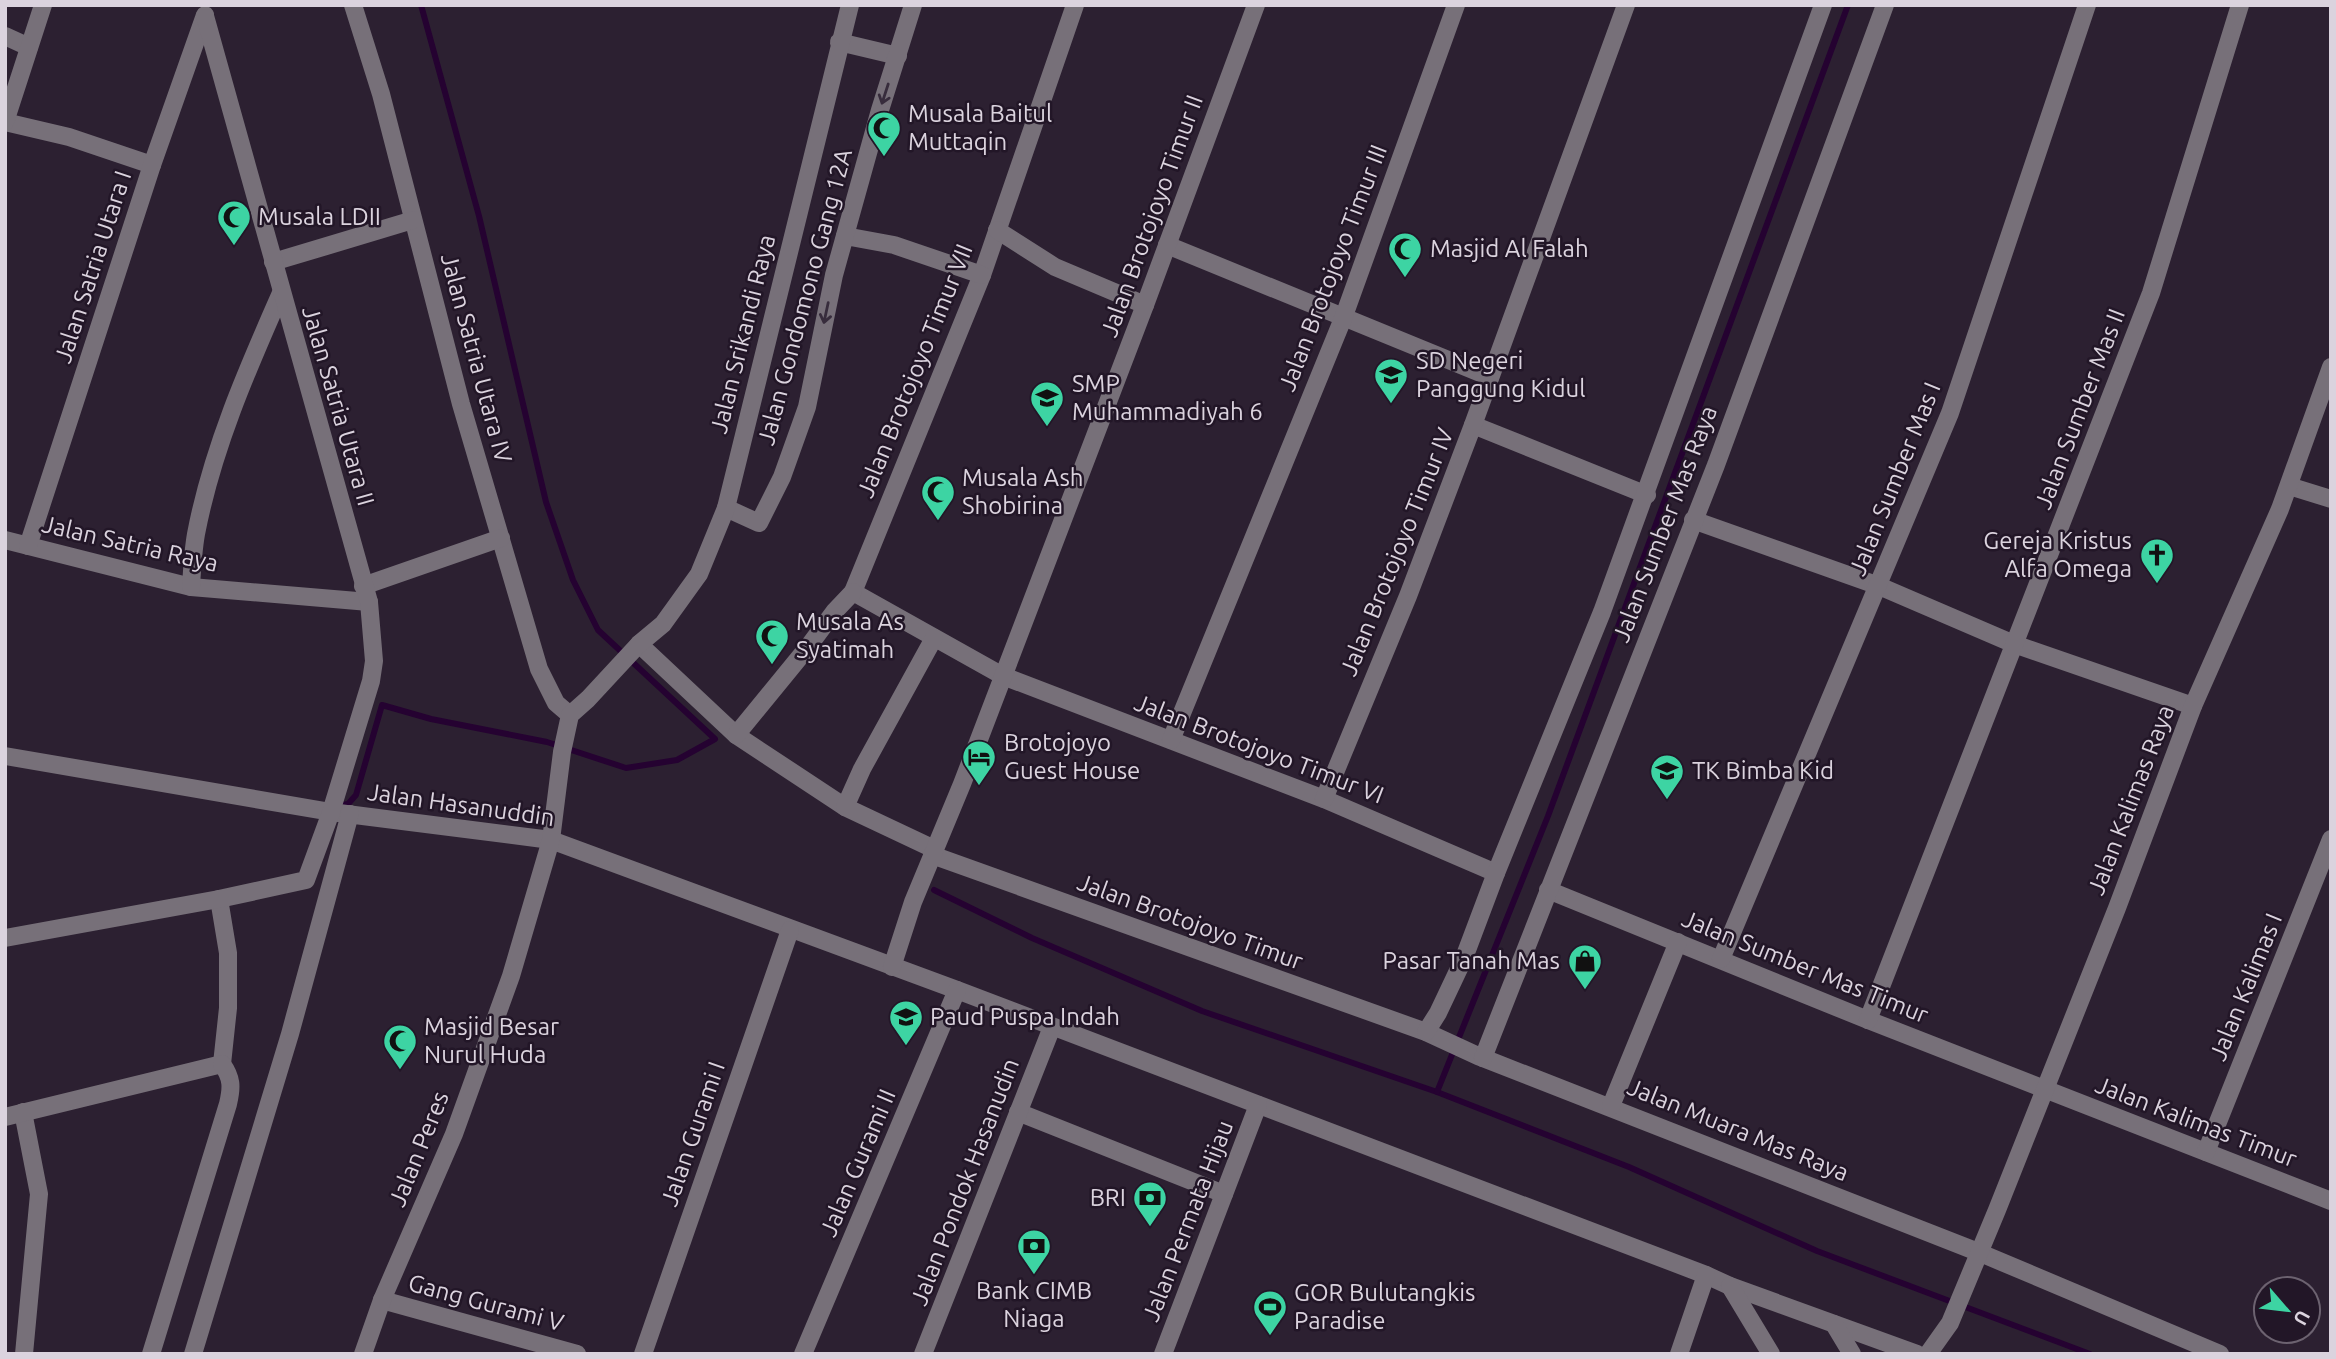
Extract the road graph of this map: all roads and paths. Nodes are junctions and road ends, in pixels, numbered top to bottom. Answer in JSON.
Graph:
{"nodes":[{"id":1,"x":43,"y":5,"type":"edge"},
{"id":2,"x":353,"y":5,"type":"edge"},
{"id":3,"x":850,"y":5,"type":"edge"},
{"id":4,"x":913,"y":5,"type":"edge"},
{"id":5,"x":1075,"y":5,"type":"edge"},
{"id":6,"x":1256,"y":5,"type":"edge"},
{"id":7,"x":1456,"y":5,"type":"edge"},
{"id":8,"x":1626,"y":5,"type":"edge"},
{"id":9,"x":1823,"y":5,"type":"edge"},
{"id":10,"x":1885,"y":5,"type":"edge"},
{"id":11,"x":2087,"y":5,"type":"edge"},
{"id":12,"x":2241,"y":5,"type":"edge"},
{"id":13,"x":207,"y":11,"type":"edge"},
{"id":14,"x":5,"y":36,"type":"edge"},
{"id":15,"x":839,"y":42,"type":"junction"},
{"id":16,"x":29,"y":47,"type":"junction"},
{"id":17,"x":898,"y":56,"type":"junction"},
{"id":18,"x":5,"y":122,"type":"edge"},
{"id":19,"x":152,"y":164,"type":"junction"},
{"id":20,"x":413,"y":220,"type":"junction"},
{"id":21,"x":997,"y":230,"type":"junction"},
{"id":22,"x":845,"y":236,"type":"junction"},
{"id":23,"x":1167,"y":246,"type":"junction"},
{"id":24,"x":273,"y":262,"type":"junction"},
{"id":25,"x":982,"y":275,"type":"junction"},
{"id":26,"x":281,"y":293,"type":"junction"},
{"id":27,"x":1145,"y":305,"type":"junction"},
{"id":28,"x":1344,"y":316,"type":"junction"},
{"id":29,"x":2331,"y":367,"type":"edge"},
{"id":30,"x":1490,"y":377,"type":"junction"},
{"id":31,"x":1473,"y":425,"type":"junction"},
{"id":32,"x":2289,"y":486,"type":"junction"},
{"id":33,"x":1647,"y":495,"type":"junction"},
{"id":34,"x":2331,"y":499,"type":"edge"},
{"id":35,"x":726,"y":508,"type":"junction"},
{"id":36,"x":1693,"y":520,"type":"junction"},
{"id":37,"x":501,"y":538,"type":"junction"},
{"id":38,"x":5,"y":540,"type":"edge"},
{"id":39,"x":28,"y":546,"type":"junction"},
{"id":40,"x":1879,"y":586,"type":"junction"},
{"id":41,"x":191,"y":587,"type":"junction"},
{"id":42,"x":853,"y":592,"type":"junction"},
{"id":43,"x":366,"y":594,"type":"junction"},
{"id":44,"x":934,"y":638,"type":"junction"},
{"id":45,"x":2014,"y":644,"type":"junction"},
{"id":46,"x":637,"y":647,"type":"junction"},
{"id":47,"x":1003,"y":676,"type":"junction"},
{"id":48,"x":2193,"y":706,"type":"junction"},
{"id":49,"x":569,"y":719,"type":"junction"},
{"id":50,"x":736,"y":735,"type":"junction"},
{"id":51,"x":1171,"y":740,"type":"junction"},
{"id":52,"x":5,"y":756,"type":"edge"},
{"id":53,"x":1324,"y":799,"type":"junction"},
{"id":54,"x":332,"y":807,"type":"junction"},
{"id":55,"x":845,"y":807,"type":"junction"},
{"id":56,"x":350,"y":814,"type":"junction"},
{"id":57,"x":2331,"y":839,"type":"edge"},
{"id":58,"x":551,"y":840,"type":"junction"},
{"id":59,"x":933,"y":852,"type":"junction"},
{"id":60,"x":1496,"y":873,"type":"junction"},
{"id":61,"x":1548,"y":890,"type":"junction"},
{"id":62,"x":219,"y":899,"type":"junction"},
{"id":63,"x":790,"y":930,"type":"junction"},
{"id":64,"x":5,"y":938,"type":"edge"},
{"id":65,"x":1678,"y":942,"type":"junction"},
{"id":66,"x":1721,"y":959,"type":"junction"},
{"id":67,"x":892,"y":967,"type":"junction"},
{"id":68,"x":957,"y":990,"type":"junction"},
{"id":69,"x":1868,"y":1020,"type":"junction"},
{"id":70,"x":1052,"y":1027,"type":"junction"},
{"id":71,"x":1429,"y":1034,"type":"junction"},
{"id":72,"x":1480,"y":1057,"type":"junction"},
{"id":73,"x":222,"y":1064,"type":"junction"},
{"id":74,"x":2044,"y":1088,"type":"junction"},
{"id":75,"x":1258,"y":1105,"type":"junction"},
{"id":76,"x":1611,"y":1106,"type":"junction"},
{"id":77,"x":1018,"y":1112,"type":"junction"},
{"id":78,"x":14,"y":1115,"type":"edge"},
{"id":79,"x":2206,"y":1153,"type":"junction"},
{"id":80,"x":1224,"y":1194,"type":"junction"},
{"id":81,"x":2331,"y":1201,"type":"edge"},
{"id":82,"x":1979,"y":1252,"type":"junction"},
{"id":83,"x":1706,"y":1275,"type":"junction"},
{"id":84,"x":1730,"y":1286,"type":"junction"},
{"id":85,"x":382,"y":1300,"type":"junction"},
{"id":86,"x":1834,"y":1324,"type":"junction"},
{"id":87,"x":24,"y":1354,"type":"edge"},
{"id":88,"x":151,"y":1354,"type":"edge"},
{"id":89,"x":192,"y":1354,"type":"edge"},
{"id":90,"x":363,"y":1354,"type":"edge"},
{"id":91,"x":576,"y":1354,"type":"edge"},
{"id":92,"x":643,"y":1354,"type":"edge"},
{"id":93,"x":803,"y":1354,"type":"edge"},
{"id":94,"x":923,"y":1354,"type":"edge"},
{"id":95,"x":1163,"y":1354,"type":"edge"},
{"id":96,"x":1679,"y":1354,"type":"edge"},
{"id":97,"x":1771,"y":1354,"type":"edge"},
{"id":98,"x":1852,"y":1354,"type":"edge"},
{"id":99,"x":1917,"y":1354,"type":"edge"},
{"id":100,"x":1928,"y":1354,"type":"edge"},
{"id":101,"x":2220,"y":1354,"type":"edge"}],
"edges":[{"from":1,"to":16,"type":"street"},
{"from":2,"to":20,"type":"street","name":"Jalan Satria Utara IV"},
{"from":3,"to":15,"type":"street","name":"Jalan Srikandi Raya"},
{"from":4,"to":17,"type":"street","name":"Jalan Gondomono Gang 12A"},
{"from":5,"to":21,"type":"street","name":"Jalan Brotojoyo Timur VII"},
{"from":6,"to":23,"type":"street","name":"Jalan Brotojoyo Timur II"},
{"from":7,"to":28,"type":"street","name":"Jalan Brotojoyo Timur III"},
{"from":8,"to":30,"type":"street","name":"Jalan Brotojoyo Timur IV"},
{"from":9,"to":33,"type":"street","name":"Jalan Sumber Mas Raya"},
{"from":10,"to":36,"type":"street","name":"Jalan Sumber Mas Raya"},
{"from":11,"to":40,"type":"street","name":"Jalan Sumber Mas I"},
{"from":12,"to":45,"type":"street","name":"Jalan Sumber Mas II"},
{"from":13,"to":19,"type":"street","name":"Jalan Satria Utara I"},
{"from":13,"to":24,"type":"street","name":"Jalan Satria Utara II"},
{"from":14,"to":16,"type":"street"},
{"from":15,"to":17,"type":"street"},
{"from":15,"to":35,"type":"street","name":"Jalan Srikandi Raya"},
{"from":16,"to":18,"type":"street"},
{"from":17,"to":22,"type":"street","name":"Jalan Gondomono Gang 12A","one_way":true},
{"from":18,"to":19,"type":"street"},
{"from":19,"to":39,"type":"street","name":"Jalan Satria Utara I"},
{"from":20,"to":24,"type":"street"},
{"from":20,"to":37,"type":"street","name":"Jalan Satria Utara IV"},
{"from":21,"to":25,"type":"street","name":"Jalan Brotojoyo Timur VII"},
{"from":21,"to":27,"type":"street"},
{"from":22,"to":25,"type":"street"},
{"from":22,"to":35,"type":"street","name":"Jalan Gondomono Gang 12A","one_way":true},
{"from":23,"to":27,"type":"street","name":"Jalan Brotojoyo Timur II"},
{"from":23,"to":28,"type":"street"},
{"from":24,"to":26,"type":"street","name":"Jalan Satria Utara II"},
{"from":25,"to":42,"type":"street","name":"Jalan Brotojoyo Timur VII"},
{"from":26,"to":41,"type":"street"},
{"from":26,"to":43,"type":"street","name":"Jalan Satria Utara II"},
{"from":27,"to":47,"type":"street","name":"Jalan Brotojoyo Timur II"},
{"from":28,"to":30,"type":"street"},
{"from":28,"to":51,"type":"street","name":"Jalan Brotojoyo Timur III"},
{"from":29,"to":32,"type":"street","name":"Jalan Kalimas Raya"},
{"from":30,"to":31,"type":"street","name":"Jalan Brotojoyo Timur IV"},
{"from":31,"to":33,"type":"street"},
{"from":31,"to":53,"type":"street","name":"Jalan Brotojoyo Timur IV"},
{"from":32,"to":34,"type":"street"},
{"from":32,"to":48,"type":"street","name":"Jalan Kalimas Raya"},
{"from":33,"to":60,"type":"street","name":"Jalan Sumber Mas Raya"},
{"from":35,"to":46,"type":"street","name":"Jalan Srikandi Raya"},
{"from":36,"to":40,"type":"street"},
{"from":36,"to":61,"type":"street","name":"Jalan Sumber Mas Raya"},
{"from":37,"to":43,"type":"street"},
{"from":37,"to":49,"type":"street","name":"Jalan Satria Utara IV"},
{"from":38,"to":39,"type":"street","name":"Jalan Satria Raya"},
{"from":39,"to":41,"type":"street","name":"Jalan Satria Raya"},
{"from":40,"to":45,"type":"street"},
{"from":40,"to":66,"type":"street","name":"Jalan Sumber Mas I"},
{"from":41,"to":43,"type":"street","name":"Jalan Satria Raya"},
{"from":42,"to":44,"type":"street"},
{"from":42,"to":50,"type":"street","name":"Jalan Brotojoyo Timur VII"},
{"from":43,"to":54,"type":"street","name":"Jalan Satria Utara II"},
{"from":44,"to":47,"type":"street"},
{"from":44,"to":55,"type":"street"},
{"from":45,"to":48,"type":"street"},
{"from":45,"to":69,"type":"street","name":"Jalan Sumber Mas II"},
{"from":46,"to":49,"type":"street","name":"Jalan Srikandi Raya"},
{"from":46,"to":50,"type":"street","name":"Jalan Brotojoyo Timur"},
{"from":47,"to":51,"type":"street","name":"Jalan Brotojoyo Timur VI"},
{"from":47,"to":59,"type":"street","name":"Jalan Brotojoyo Timur II"},
{"from":48,"to":74,"type":"street","name":"Jalan Kalimas Raya"},
{"from":49,"to":58,"type":"street"},
{"from":50,"to":55,"type":"street","name":"Jalan Brotojoyo Timur"},
{"from":51,"to":53,"type":"street","name":"Jalan Brotojoyo Timur VI"},
{"from":52,"to":54,"type":"street","name":"Jalan Hasanuddin"},
{"from":53,"to":60,"type":"street","name":"Jalan Brotojoyo Timur VI"},
{"from":54,"to":56,"type":"street","name":"Jalan Hasanuddin"},
{"from":54,"to":62,"type":"street","name":"Jalan Satria Utara II"},
{"from":55,"to":59,"type":"street","name":"Jalan Brotojoyo Timur"},
{"from":56,"to":58,"type":"street","name":"Jalan Hasanuddin"},
{"from":56,"to":89,"type":"street"},
{"from":57,"to":79,"type":"street","name":"Jalan Kalimas I"},
{"from":58,"to":63,"type":"street","name":"Jalan Hasanuddin"},
{"from":58,"to":85,"type":"street","name":"Jalan Peres"},
{"from":59,"to":67,"type":"street","name":"Jalan Brotojoyo Timur II"},
{"from":59,"to":71,"type":"street","name":"Jalan Brotojoyo Timur"},
{"from":60,"to":71,"type":"street","name":"Jalan Sumber Mas Raya"},
{"from":61,"to":65,"type":"street","name":"Jalan Sumber Mas Timur"},
{"from":61,"to":72,"type":"street","name":"Jalan Sumber Mas Raya"},
{"from":62,"to":64,"type":"street"},
{"from":62,"to":73,"type":"street"},
{"from":63,"to":67,"type":"street","name":"Jalan Hasanuddin"},
{"from":63,"to":92,"type":"street","name":"Jalan Gurami I"},
{"from":65,"to":66,"type":"street","name":"Jalan Sumber Mas Timur"},
{"from":65,"to":76,"type":"street"},
{"from":66,"to":69,"type":"street","name":"Jalan Sumber Mas Timur"},
{"from":67,"to":68,"type":"street","name":"Jalan Hasanuddin"},
{"from":68,"to":70,"type":"street","name":"Jalan Hasanuddin"},
{"from":68,"to":93,"type":"street","name":"Jalan Gurami II"},
{"from":69,"to":74,"type":"street","name":"Jalan Sumber Mas Timur"},
{"from":70,"to":75,"type":"street","name":"Jalan Hasanuddin"},
{"from":70,"to":77,"type":"street","name":"Jalan Pondok Hasanudin"},
{"from":71,"to":72,"type":"street","name":"Jalan Brotojoyo Timur"},
{"from":72,"to":76,"type":"street","name":"Jalan Muara Mas Raya"},
{"from":73,"to":78,"type":"street"},
{"from":73,"to":88,"type":"street"},
{"from":74,"to":79,"type":"street","name":"Jalan Kalimas Timur"},
{"from":74,"to":82,"type":"street","name":"Jalan Kalimas Raya"},
{"from":75,"to":80,"type":"street","name":"Jalan Permata Hijau"},
{"from":75,"to":83,"type":"street","name":"Jalan Hasanuddin"},
{"from":76,"to":82,"type":"street","name":"Jalan Muara Mas Raya"},
{"from":77,"to":80,"type":"street"},
{"from":77,"to":94,"type":"street","name":"Jalan Pondok Hasanudin"},
{"from":78,"to":87,"type":"street"},
{"from":79,"to":81,"type":"street","name":"Jalan Kalimas Timur"},
{"from":80,"to":95,"type":"street","name":"Jalan Permata Hijau"},
{"from":82,"to":100,"type":"street","name":"Jalan Kalimas Raya"},
{"from":82,"to":101,"type":"street","name":"Jalan Muara Mas Raya"},
{"from":83,"to":84,"type":"street","name":"Jalan Hasanuddin"},
{"from":83,"to":96,"type":"street"},
{"from":84,"to":86,"type":"street","name":"Jalan Hasanuddin"},
{"from":84,"to":97,"type":"street"},
{"from":85,"to":90,"type":"street","name":"Jalan Peres"},
{"from":85,"to":91,"type":"street","name":"Gang Gurami V"},
{"from":86,"to":98,"type":"street"},
{"from":86,"to":99,"type":"street","name":"Jalan Hasanuddin"}]}
